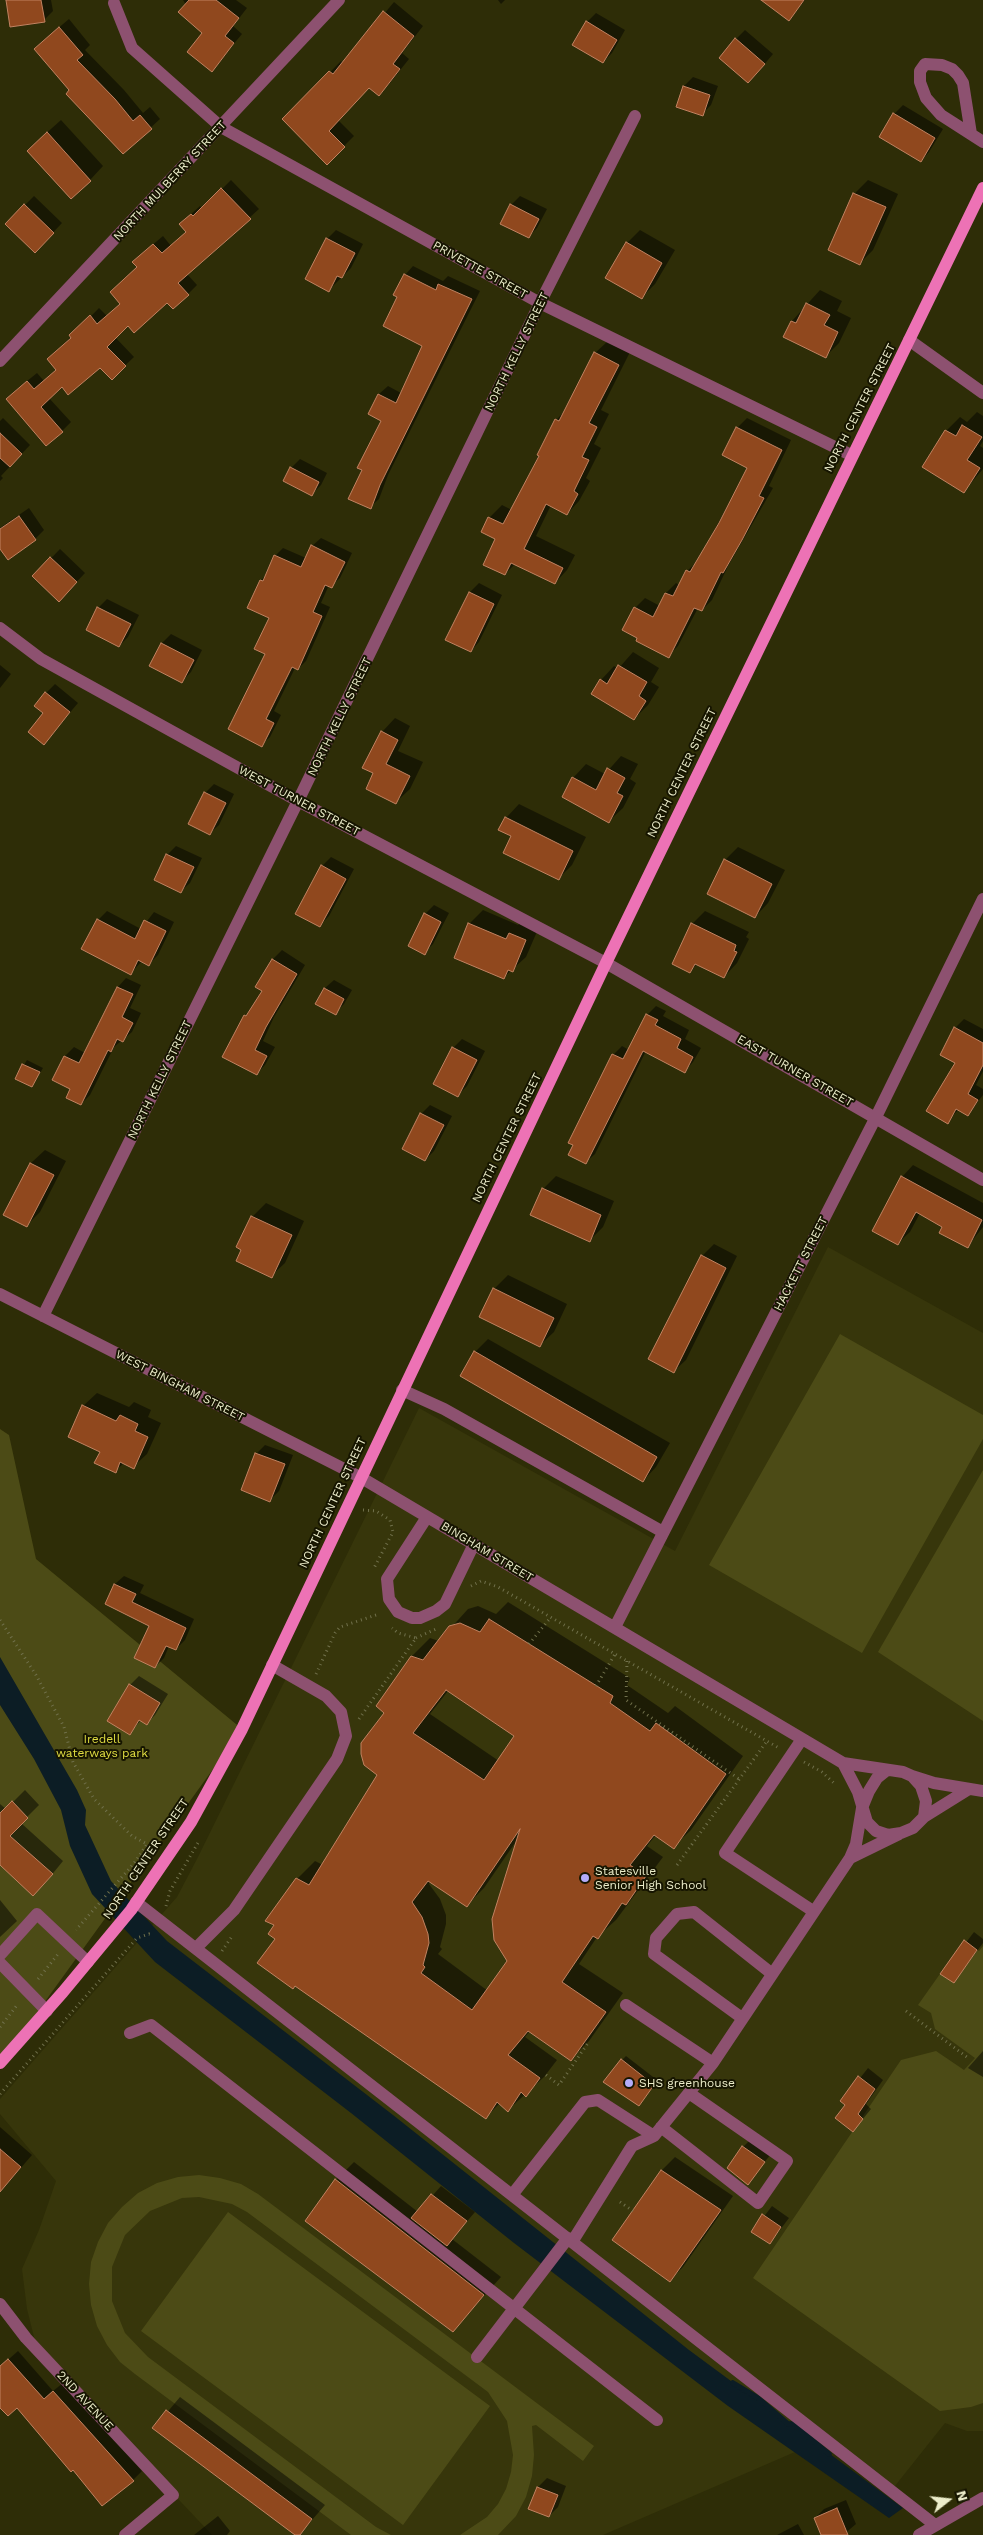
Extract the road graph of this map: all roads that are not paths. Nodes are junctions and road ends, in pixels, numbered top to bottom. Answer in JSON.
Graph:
{"nodes":[{"id":1,"x":339,"y":0,"type":"edge"},
{"id":2,"x":114,"y":4,"type":"dead end"},
{"id":3,"x":635,"y":116,"type":"dead end"},
{"id":4,"x":221,"y":127,"type":"junction"},
{"id":5,"x":971,"y":134,"type":"junction"},
{"id":6,"x":983,"y":142,"type":"edge"},
{"id":7,"x":983,"y":188,"type":"edge"},
{"id":8,"x":540,"y":303,"type":"junction"},
{"id":9,"x":909,"y":340,"type":"junction"},
{"id":10,"x":0,"y":361,"type":"edge"},
{"id":11,"x":983,"y":393,"type":"edge"},
{"id":12,"x":851,"y":455,"type":"junction"},
{"id":13,"x":0,"y":628,"type":"edge"},
{"id":14,"x":298,"y":801,"type":"junction"},
{"id":15,"x":983,"y":898,"type":"edge"},
{"id":16,"x":606,"y":963,"type":"junction"},
{"id":17,"x":876,"y":1118,"type":"junction"},
{"id":18,"x":983,"y":1180,"type":"edge"},
{"id":19,"x":0,"y":1294,"type":"edge"},
{"id":20,"x":42,"y":1316,"type":"junction"},
{"id":21,"x":402,"y":1390,"type":"junction"},
{"id":22,"x":360,"y":1477,"type":"junction"},
{"id":23,"x":427,"y":1517,"type":"junction"},
{"id":24,"x":663,"y":1532,"type":"junction"},
{"id":25,"x":474,"y":1544,"type":"junction"},
{"id":26,"x":615,"y":1627,"type":"junction"},
{"id":27,"x":272,"y":1665,"type":"junction"},
{"id":28,"x":802,"y":1739,"type":"junction"},
{"id":29,"x":843,"y":1763,"type":"junction"},
{"id":30,"x":887,"y":1770,"type":"junction"},
{"id":31,"x":912,"y":1776,"type":"junction"},
{"id":32,"x":969,"y":1790,"type":"junction"},
{"id":33,"x":983,"y":1791,"type":"edge"},
{"id":34,"x":862,"y":1808,"type":"junction"},
{"id":35,"x":924,"y":1817,"type":"junction"},
{"id":36,"x":901,"y":1833,"type":"junction"},
{"id":37,"x":850,"y":1858,"type":"junction"},
{"id":38,"x":136,"y":1902,"type":"junction"},
{"id":39,"x":813,"y":1911,"type":"junction"},
{"id":40,"x":196,"y":1948,"type":"junction"},
{"id":41,"x":0,"y":1955,"type":"edge"},
{"id":42,"x":88,"y":1962,"type":"junction"},
{"id":43,"x":0,"y":1963,"type":"edge"},
{"id":44,"x":772,"y":1973,"type":"junction"},
{"id":45,"x":626,"y":2005,"type":"dead end"},
{"id":46,"x":47,"y":2011,"type":"junction"},
{"id":47,"x":742,"y":2018,"type":"junction"},
{"id":48,"x":130,"y":2033,"type":"dead end"},
{"id":49,"x":0,"y":2063,"type":"edge"},
{"id":50,"x":713,"y":2063,"type":"junction"},
{"id":51,"x":689,"y":2093,"type":"junction"},
{"id":52,"x":658,"y":2132,"type":"junction"},
{"id":53,"x":512,"y":2195,"type":"junction"},
{"id":54,"x":570,"y":2240,"type":"junction"},
{"id":55,"x":0,"y":2304,"type":"edge"},
{"id":56,"x":514,"y":2309,"type":"junction"},
{"id":57,"x":477,"y":2357,"type":"dead end"},
{"id":58,"x":657,"y":2420,"type":"dead end"},
{"id":59,"x":983,"y":2498,"type":"edge"},
{"id":60,"x":935,"y":2525,"type":"junction"},
{"id":61,"x":125,"y":2535,"type":"edge"},
{"id":62,"x":919,"y":2535,"type":"edge"}],
"edges":[{"from":1,"to":4,"type":"street","name":"NORTH MULBERRY STREET"},
{"from":2,"to":4,"type":"street","name":"PRIVETTE STREET"},
{"from":3,"to":8,"type":"street","name":"NORTH KELLY STREET"},
{"from":4,"to":8,"type":"street","name":"PRIVETTE STREET"},
{"from":4,"to":10,"type":"street","name":"NORTH MULBERRY STREET"},
{"from":5,"to":5,"type":"street"},
{"from":5,"to":6,"type":"street"},
{"from":7,"to":9,"type":"main road","name":"NORTH CENTER STREET"},
{"from":8,"to":12,"type":"street","name":"PRIVETTE STREET"},
{"from":8,"to":14,"type":"street","name":"NORTH KELLY STREET"},
{"from":9,"to":11,"type":"street"},
{"from":9,"to":12,"type":"main road","name":"NORTH CENTER STREET"},
{"from":12,"to":16,"type":"main road","name":"NORTH CENTER STREET"},
{"from":13,"to":14,"type":"street","name":"WEST TURNER STREET"},
{"from":14,"to":16,"type":"street","name":"WEST TURNER STREET"},
{"from":14,"to":20,"type":"street","name":"NORTH KELLY STREET"},
{"from":15,"to":17,"type":"street","name":"HACKETT STREET"},
{"from":16,"to":17,"type":"street","name":"EAST TURNER STREET"},
{"from":16,"to":21,"type":"main road","name":"NORTH CENTER STREET"},
{"from":17,"to":18,"type":"street","name":"EAST TURNER STREET"},
{"from":17,"to":24,"type":"street","name":"HACKETT STREET"},
{"from":19,"to":20,"type":"street","name":"WEST BINGHAM STREET"},
{"from":20,"to":22,"type":"street","name":"WEST BINGHAM STREET"},
{"from":21,"to":22,"type":"main road","name":"NORTH CENTER STREET"},
{"from":21,"to":24,"type":"street"},
{"from":22,"to":23,"type":"street","name":"BINGHAM STREET"},
{"from":22,"to":27,"type":"main road","name":"NORTH CENTER STREET"},
{"from":23,"to":25,"type":"street","name":"BINGHAM STREET"},
{"from":23,"to":25,"type":"street"},
{"from":24,"to":26,"type":"street","name":"HACKETT STREET"},
{"from":25,"to":26,"type":"street","name":"BINGHAM STREET"},
{"from":26,"to":28,"type":"street","name":"BINGHAM STREET"},
{"from":27,"to":38,"type":"main road","name":"NORTH CENTER STREET"},
{"from":27,"to":40,"type":"street"},
{"from":28,"to":29,"type":"street","name":"BINGHAM STREET"},
{"from":28,"to":39,"type":"street"},
{"from":29,"to":30,"type":"street"},
{"from":29,"to":34,"type":"street"},
{"from":30,"to":31,"type":"street"},
{"from":30,"to":34,"type":"street"},
{"from":31,"to":32,"type":"street"},
{"from":31,"to":35,"type":"street"},
{"from":32,"to":33,"type":"street"},
{"from":32,"to":35,"type":"street"},
{"from":34,"to":36,"type":"street"},
{"from":34,"to":37,"type":"street"},
{"from":35,"to":36,"type":"street"},
{"from":36,"to":37,"type":"street"},
{"from":37,"to":39,"type":"street"},
{"from":38,"to":40,"type":"street"},
{"from":38,"to":42,"type":"main road","name":"NORTH CENTER STREET"},
{"from":39,"to":44,"type":"street"},
{"from":40,"to":53,"type":"street"},
{"from":41,"to":42,"type":"street"},
{"from":42,"to":46,"type":"main road","name":"NORTH CENTER STREET"},
{"from":43,"to":46,"type":"street"},
{"from":44,"to":47,"type":"street"},
{"from":44,"to":47,"type":"street"},
{"from":45,"to":50,"type":"street"},
{"from":46,"to":49,"type":"main road","name":"NORTH CENTER STREET"},
{"from":47,"to":50,"type":"street"},
{"from":48,"to":56,"type":"street"},
{"from":50,"to":51,"type":"street"},
{"from":51,"to":52,"type":"street"},
{"from":51,"to":52,"type":"street"},
{"from":52,"to":53,"type":"street"},
{"from":52,"to":54,"type":"street"},
{"from":53,"to":54,"type":"street"},
{"from":54,"to":56,"type":"street"},
{"from":54,"to":60,"type":"street"},
{"from":55,"to":61,"type":"street","name":"2ND AVENUE"},
{"from":56,"to":57,"type":"street"},
{"from":56,"to":58,"type":"street"},
{"from":59,"to":60,"type":"street"},
{"from":60,"to":62,"type":"street"}]}
